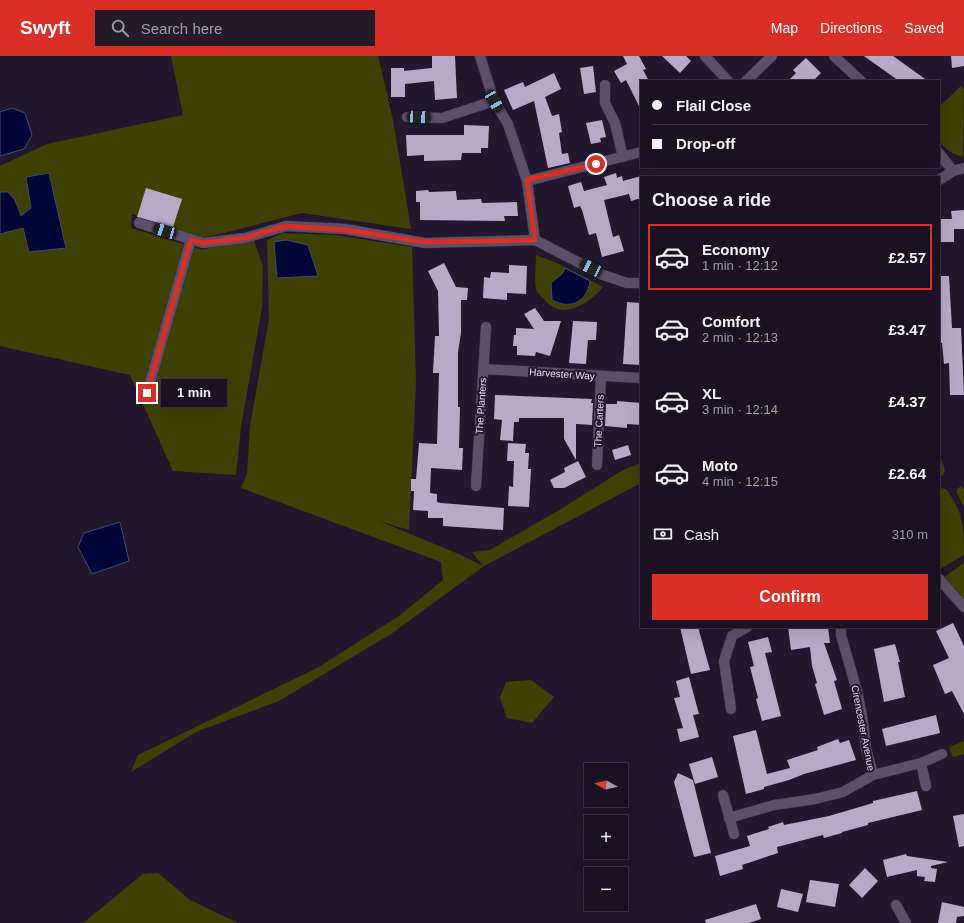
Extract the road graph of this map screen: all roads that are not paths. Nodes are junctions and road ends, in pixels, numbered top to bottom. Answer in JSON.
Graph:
{"nodes":[{"id":1,"x":480,"y":56,"type":"edge"},
{"id":2,"x":705,"y":56,"type":"edge"},
{"id":3,"x":772,"y":56,"type":"edge"},
{"id":4,"x":834,"y":56,"type":"edge"},
{"id":5,"x":727,"y":80,"type":"edge"},
{"id":6,"x":747,"y":80,"type":"edge"},
{"id":7,"x":860,"y":80,"type":"edge"},
{"id":8,"x":605,"y":85,"type":"dead end"},
{"id":9,"x":494,"y":101,"type":"junction"},
{"id":10,"x":407,"y":116,"type":"dead end"},
{"id":11,"x":640,"y":152,"type":"edge"},
{"id":12,"x":940,"y":154,"type":"edge"},
{"id":13,"x":623,"y":157,"type":"junction"},
{"id":14,"x":964,"y":168,"type":"edge"},
{"id":15,"x":953,"y":171,"type":"junction"},
{"id":16,"x":940,"y":179,"type":"edge"},
{"id":17,"x":527,"y":180,"type":"junction"},
{"id":18,"x":139,"y":223,"type":"dead end"},
{"id":19,"x":191,"y":240,"type":"junction"},
{"id":20,"x":535,"y":240,"type":"junction"},
{"id":21,"x":640,"y":283,"type":"edge"},
{"id":22,"x":486,"y":327,"type":"dead end"},
{"id":23,"x":484,"y":369,"type":"junction"},
{"id":24,"x":601,"y":377,"type":"junction"},
{"id":25,"x":640,"y":378,"type":"edge"},
{"id":26,"x":147,"y":393,"type":"dead end"},
{"id":27,"x":596,"y":466,"type":"dead end"},
{"id":28,"x":476,"y":486,"type":"dead end"},
{"id":29,"x":940,"y":580,"type":"edge"},
{"id":30,"x":964,"y":607,"type":"edge"},
{"id":31,"x":745,"y":628,"type":"edge"},
{"id":32,"x":841,"y":628,"type":"edge"},
{"id":33,"x":731,"y":709,"type":"dead end"},
{"id":34,"x":942,"y":754,"type":"dead end"},
{"id":35,"x":920,"y":763,"type":"junction"},
{"id":36,"x":873,"y":775,"type":"junction"},
{"id":37,"x":926,"y":786,"type":"dead end"},
{"id":38,"x":723,"y":795,"type":"dead end"},
{"id":39,"x":730,"y":818,"type":"junction"},
{"id":40,"x":734,"y":834,"type":"dead end"},
{"id":41,"x":896,"y":905,"type":"dead end"},
{"id":42,"x":906,"y":923,"type":"edge"}],
"edges":[{"from":1,"to":9,"type":"street"},
{"from":2,"to":5,"type":"street"},
{"from":3,"to":6,"type":"street"},
{"from":4,"to":7,"type":"street"},
{"from":8,"to":13,"type":"street"},
{"from":9,"to":10,"type":"street"},
{"from":9,"to":17,"type":"street"},
{"from":11,"to":13,"type":"street"},
{"from":12,"to":15,"type":"street"},
{"from":13,"to":17,"type":"street"},
{"from":14,"to":15,"type":"street"},
{"from":15,"to":16,"type":"street"},
{"from":17,"to":20,"type":"street"},
{"from":18,"to":19,"type":"street"},
{"from":19,"to":20,"type":"street"},
{"from":19,"to":26,"type":"street"},
{"from":20,"to":21,"type":"street"},
{"from":22,"to":23,"type":"street","name":"The Planters"},
{"from":23,"to":24,"type":"street","name":"Harvester Way"},
{"from":23,"to":28,"type":"street","name":"The Planters"},
{"from":24,"to":25,"type":"street","name":"Harvester Way"},
{"from":24,"to":27,"type":"street","name":"The Carters"},
{"from":29,"to":30,"type":"street"},
{"from":31,"to":33,"type":"street"},
{"from":32,"to":36,"type":"street","name":"Cirencester Avenue"},
{"from":34,"to":35,"type":"street"},
{"from":35,"to":36,"type":"street"},
{"from":35,"to":37,"type":"street"},
{"from":36,"to":39,"type":"street","name":"Cirencester Avenue"},
{"from":38,"to":39,"type":"street"},
{"from":39,"to":40,"type":"street"},
{"from":41,"to":42,"type":"street"}]}
